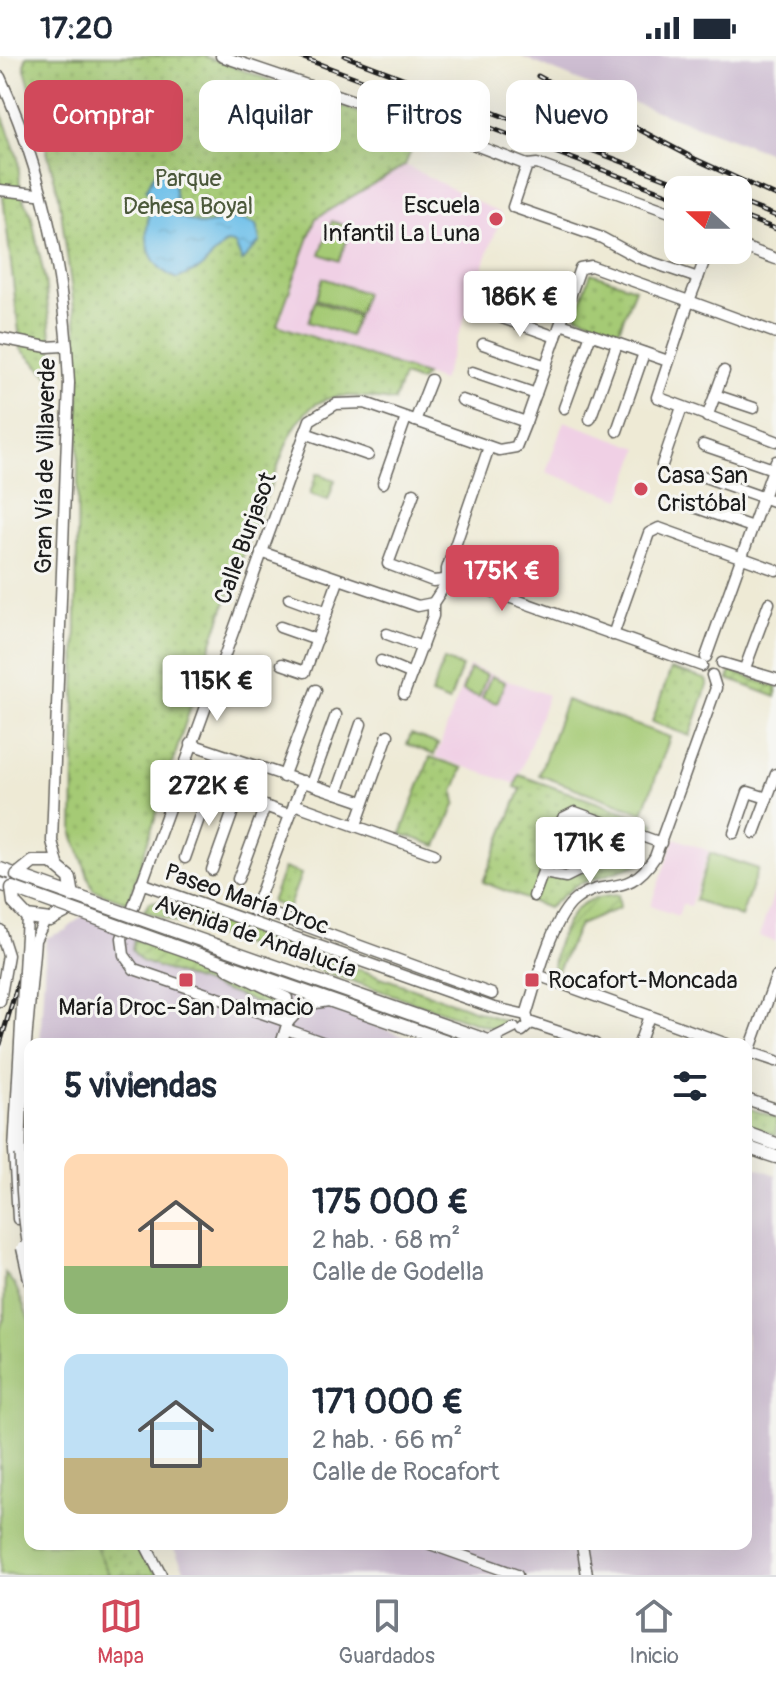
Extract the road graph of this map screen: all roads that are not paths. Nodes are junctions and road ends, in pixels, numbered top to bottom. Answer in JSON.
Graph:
{"nodes":[{"id":1,"x":221,"y":56,"type":"edge"},
{"id":2,"x":0,"y":77,"type":"edge"},
{"id":3,"x":0,"y":92,"type":"edge"},
{"id":4,"x":527,"y":165,"type":"junction"},
{"id":5,"x":0,"y":190,"type":"edge"},
{"id":6,"x":37,"y":194,"type":"junction"},
{"id":7,"x":664,"y":210,"type":"edge"},
{"id":8,"x":752,"y":250,"type":"edge"},
{"id":9,"x":776,"y":259,"type":"edge"},
{"id":10,"x":703,"y":264,"type":"edge"},
{"id":11,"x":698,"y":278,"type":"junction"},
{"id":12,"x":506,"y":291,"type":"dead end"},
{"id":13,"x":689,"y":301,"type":"junction"},
{"id":14,"x":564,"y":311,"type":"junction"},
{"id":15,"x":491,"y":314,"type":"dead end"},
{"id":16,"x":561,"y":324,"type":"junction"},
{"id":17,"x":776,"y":333,"type":"edge"},
{"id":18,"x":591,"y":334,"type":"junction"},
{"id":19,"x":556,"y":337,"type":"junction"},
{"id":20,"x":0,"y":338,"type":"edge"},
{"id":21,"x":483,"y":344,"type":"dead end"},
{"id":22,"x":617,"y":344,"type":"junction"},
{"id":23,"x":63,"y":346,"type":"junction"},
{"id":24,"x":644,"y":353,"type":"junction"},
{"id":25,"x":668,"y":361,"type":"junction"},
{"id":26,"x":546,"y":366,"type":"junction"},
{"id":27,"x":724,"y":371,"type":"dead end"},
{"id":28,"x":472,"y":372,"type":"dead end"},
{"id":29,"x":431,"y":380,"type":"dead end"},
{"id":30,"x":67,"y":383,"type":"junction"},
{"id":31,"x":536,"y":394,"type":"junction"},
{"id":32,"x":715,"y":395,"type":"junction"},
{"id":33,"x":462,"y":400,"type":"dead end"},
{"id":34,"x":682,"y":407,"type":"junction"},
{"id":35,"x":564,"y":408,"type":"dead end"},
{"id":36,"x":754,"y":408,"type":"dead end"},
{"id":37,"x":707,"y":417,"type":"junction"},
{"id":38,"x":411,"y":419,"type":"junction"},
{"id":39,"x":590,"y":419,"type":"dead end"},
{"id":40,"x":526,"y":422,"type":"junction"},
{"id":41,"x":617,"y":431,"type":"dead end"},
{"id":42,"x":305,"y":433,"type":"junction"},
{"id":43,"x":776,"y":441,"type":"edge"},
{"id":44,"x":703,"y":445,"type":"dead end"},
{"id":45,"x":489,"y":447,"type":"junction"},
{"id":46,"x":368,"y":455,"type":"dead end"},
{"id":47,"x":662,"y":465,"type":"dead end"},
{"id":48,"x":774,"y":465,"type":"edge"},
{"id":49,"x":699,"y":475,"type":"dead end"},
{"id":50,"x":383,"y":483,"type":"dead end"},
{"id":51,"x":414,"y":493,"type":"dead end"},
{"id":52,"x":763,"y":498,"type":"junction"},
{"id":53,"x":776,"y":502,"type":"edge"},
{"id":54,"x":683,"y":503,"type":"dead end"},
{"id":55,"x":752,"y":527,"type":"junction"},
{"id":56,"x":261,"y":552,"type":"junction"},
{"id":57,"x":741,"y":557,"type":"junction"},
{"id":58,"x":776,"y":570,"type":"edge"},
{"id":59,"x":338,"y":581,"type":"junction"},
{"id":60,"x":447,"y":582,"type":"junction"},
{"id":61,"x":289,"y":598,"type":"dead end"},
{"id":62,"x":433,"y":603,"type":"junction"},
{"id":63,"x":769,"y":603,"type":"dead end"},
{"id":64,"x":327,"y":612,"type":"junction"},
{"id":65,"x":280,"y":627,"type":"dead end"},
{"id":66,"x":387,"y":634,"type":"dead end"},
{"id":67,"x":613,"y":635,"type":"junction"},
{"id":68,"x":317,"y":640,"type":"junction"},
{"id":69,"x":422,"y":647,"type":"junction"},
{"id":70,"x":381,"y":661,"type":"dead end"},
{"id":71,"x":704,"y":661,"type":"junction"},
{"id":72,"x":722,"y":663,"type":"junction"},
{"id":73,"x":308,"y":666,"type":"dead end"},
{"id":74,"x":745,"y":668,"type":"junction"},
{"id":75,"x":412,"y":674,"type":"junction"},
{"id":76,"x":712,"y":675,"type":"junction"},
{"id":77,"x":776,"y":678,"type":"edge"},
{"id":78,"x":316,"y":690,"type":"dead end"},
{"id":79,"x":404,"y":694,"type":"dead end"},
{"id":80,"x":336,"y":715,"type":"dead end"},
{"id":81,"x":361,"y":724,"type":"dead end"},
{"id":82,"x":388,"y":735,"type":"dead end"},
{"id":83,"x":191,"y":744,"type":"junction"},
{"id":84,"x":776,"y":774,"type":"edge"},
{"id":85,"x":180,"y":776,"type":"junction"},
{"id":86,"x":283,"y":777,"type":"junction"},
{"id":87,"x":307,"y":782,"type":"junction"},
{"id":88,"x":210,"y":787,"type":"junction"},
{"id":89,"x":337,"y":793,"type":"junction"},
{"id":90,"x":238,"y":797,"type":"junction"},
{"id":91,"x":767,"y":798,"type":"junction"},
{"id":92,"x":363,"y":802,"type":"junction"},
{"id":93,"x":265,"y":806,"type":"junction"},
{"id":94,"x":292,"y":810,"type":"junction"},
{"id":95,"x":605,"y":823,"type":"junction"},
{"id":96,"x":356,"y":825,"type":"junction"},
{"id":97,"x":734,"y":833,"type":"dead end"},
{"id":98,"x":754,"y":833,"type":"dead end"},
{"id":99,"x":661,"y":843,"type":"junction"},
{"id":100,"x":434,"y":854,"type":"dead end"},
{"id":101,"x":185,"y":858,"type":"dead end"},
{"id":102,"x":43,"y":861,"type":"junction"},
{"id":103,"x":58,"y":864,"type":"junction"},
{"id":104,"x":545,"y":868,"type":"junction"},
{"id":105,"x":0,"y":869,"type":"edge"},
{"id":106,"x":212,"y":870,"type":"dead end"},
{"id":107,"x":17,"y":875,"type":"junction"},
{"id":108,"x":238,"y":879,"type":"dead end"},
{"id":109,"x":141,"y":883,"type":"junction"},
{"id":110,"x":6,"y":886,"type":"edge"},
{"id":111,"x":534,"y":896,"type":"dead end"},
{"id":112,"x":71,"y":902,"type":"junction"},
{"id":113,"x":256,"y":908,"type":"junction"},
{"id":114,"x":27,"y":917,"type":"junction"},
{"id":115,"x":251,"y":921,"type":"junction"},
{"id":116,"x":44,"y":922,"type":"junction"},
{"id":117,"x":0,"y":930,"type":"edge"},
{"id":118,"x":211,"y":959,"type":"junction"},
{"id":119,"x":540,"y":976,"type":"junction"},
{"id":120,"x":776,"y":977,"type":"edge"},
{"id":121,"x":492,"y":994,"type":"dead end"},
{"id":122,"x":0,"y":1001,"type":"edge"},
{"id":123,"x":328,"y":1001,"type":"junction"},
{"id":124,"x":649,"y":1016,"type":"junction"},
{"id":125,"x":520,"y":1022,"type":"junction"},
{"id":126,"x":287,"y":1026,"type":"junction"},
{"id":127,"x":28,"y":1038,"type":"edge"},
{"id":128,"x":283,"y":1038,"type":"edge"},
{"id":129,"x":314,"y":1038,"type":"edge"},
{"id":130,"x":437,"y":1038,"type":"edge"},
{"id":131,"x":482,"y":1038,"type":"edge"},
{"id":132,"x":498,"y":1038,"type":"edge"},
{"id":133,"x":524,"y":1038,"type":"edge"},
{"id":134,"x":575,"y":1038,"type":"edge"},
{"id":135,"x":641,"y":1038,"type":"edge"},
{"id":136,"x":710,"y":1038,"type":"edge"},
{"id":137,"x":752,"y":1040,"type":"edge"},
{"id":138,"x":752,"y":1052,"type":"edge"},
{"id":139,"x":776,"y":1061,"type":"edge"},
{"id":140,"x":24,"y":1097,"type":"edge"},
{"id":141,"x":752,"y":1101,"type":"edge"},
{"id":142,"x":776,"y":1109,"type":"edge"},
{"id":143,"x":752,"y":1135,"type":"edge"},
{"id":144,"x":776,"y":1144,"type":"edge"},
{"id":145,"x":752,"y":1149,"type":"edge"},
{"id":146,"x":776,"y":1157,"type":"edge"},
{"id":147,"x":24,"y":1198,"type":"edge"},
{"id":148,"x":24,"y":1252,"type":"edge"},
{"id":149,"x":148,"y":1550,"type":"edge"},
{"id":150,"x":155,"y":1550,"type":"edge"},
{"id":151,"x":447,"y":1550,"type":"edge"},
{"id":152,"x":582,"y":1550,"type":"edge"},
{"id":153,"x":582,"y":1558,"type":"junction"},
{"id":154,"x":161,"y":1575,"type":"edge"},
{"id":155,"x":167,"y":1575,"type":"edge"},
{"id":156,"x":517,"y":1575,"type":"edge"},
{"id":157,"x":577,"y":1575,"type":"edge"},
{"id":158,"x":587,"y":1575,"type":"edge"}],
"edges":[{"from":1,"to":4,"type":"street"},
{"from":2,"to":30,"type":"street","name":"Gran Vía de Villaverde"},
{"from":3,"to":6,"type":"street","name":"Gran Vía de Villaverde"},
{"from":4,"to":7,"type":"street"},
{"from":4,"to":11,"type":"street"},
{"from":5,"to":6,"type":"street"},
{"from":6,"to":23,"type":"street","name":"Gran Vía de Villaverde"},
{"from":8,"to":9,"type":"street"},
{"from":10,"to":11,"type":"street"},
{"from":11,"to":13,"type":"street"},
{"from":12,"to":14,"type":"street"},
{"from":13,"to":14,"type":"street"},
{"from":13,"to":17,"type":"street"},
{"from":13,"to":25,"type":"street"},
{"from":14,"to":16,"type":"street"},
{"from":15,"to":19,"type":"street"},
{"from":16,"to":18,"type":"street"},
{"from":16,"to":19,"type":"street"},
{"from":18,"to":22,"type":"street"},
{"from":18,"to":35,"type":"street"},
{"from":19,"to":26,"type":"street"},
{"from":20,"to":23,"type":"street"},
{"from":21,"to":26,"type":"street"},
{"from":22,"to":24,"type":"street"},
{"from":22,"to":39,"type":"street"},
{"from":23,"to":30,"type":"street","name":"Gran Vía de Villaverde"},
{"from":24,"to":25,"type":"street"},
{"from":24,"to":41,"type":"street"},
{"from":25,"to":34,"type":"street"},
{"from":26,"to":31,"type":"street"},
{"from":27,"to":32,"type":"street"},
{"from":28,"to":31,"type":"street"},
{"from":29,"to":38,"type":"street"},
{"from":30,"to":102,"type":"street","name":"Gran Vía de Villaverde","bridge":true},
{"from":30,"to":103,"type":"street","name":"Gran Vía de Villaverde","bridge":true},
{"from":31,"to":40,"type":"street"},
{"from":32,"to":36,"type":"street"},
{"from":32,"to":37,"type":"street"},
{"from":33,"to":40,"type":"street"},
{"from":34,"to":37,"type":"street"},
{"from":34,"to":47,"type":"street"},
{"from":37,"to":43,"type":"street"},
{"from":38,"to":42,"type":"street","name":"Calle Burjasot"},
{"from":38,"to":45,"type":"street","name":"Calle Burjasot"},
{"from":38,"to":50,"type":"street"},
{"from":40,"to":45,"type":"street"},
{"from":42,"to":46,"type":"street"},
{"from":42,"to":56,"type":"street","name":"Calle Burjasot"},
{"from":44,"to":48,"type":"street"},
{"from":45,"to":60,"type":"street"},
{"from":48,"to":52,"type":"street"},
{"from":49,"to":52,"type":"street"},
{"from":51,"to":60,"type":"street"},
{"from":52,"to":53,"type":"street"},
{"from":52,"to":55,"type":"street"},
{"from":54,"to":55,"type":"street"},
{"from":55,"to":57,"type":"street"},
{"from":56,"to":59,"type":"street"},
{"from":56,"to":83,"type":"street","name":"Calle Burjasot"},
{"from":57,"to":58,"type":"street"},
{"from":57,"to":67,"type":"street"},
{"from":57,"to":71,"type":"street"},
{"from":59,"to":62,"type":"street"},
{"from":59,"to":64,"type":"street"},
{"from":60,"to":62,"type":"street"},
{"from":60,"to":67,"type":"street"},
{"from":61,"to":64,"type":"street"},
{"from":62,"to":69,"type":"street"},
{"from":63,"to":74,"type":"street"},
{"from":64,"to":68,"type":"street"},
{"from":65,"to":68,"type":"street"},
{"from":66,"to":69,"type":"street"},
{"from":67,"to":71,"type":"street"},
{"from":68,"to":73,"type":"street"},
{"from":69,"to":75,"type":"street"},
{"from":70,"to":75,"type":"street"},
{"from":71,"to":72,"type":"street"},
{"from":71,"to":76,"type":"street"},
{"from":72,"to":74,"type":"street"},
{"from":72,"to":76,"type":"street"},
{"from":74,"to":77,"type":"street"},
{"from":75,"to":79,"type":"street"},
{"from":76,"to":99,"type":"street"},
{"from":78,"to":86,"type":"street"},
{"from":80,"to":87,"type":"street"},
{"from":81,"to":89,"type":"street"},
{"from":82,"to":92,"type":"street"},
{"from":83,"to":85,"type":"street","name":"Calle Burjasot"},
{"from":83,"to":86,"type":"street"},
{"from":84,"to":91,"type":"street"},
{"from":85,"to":88,"type":"street"},
{"from":85,"to":109,"type":"street","name":"Calle Burjasot"},
{"from":86,"to":87,"type":"street"},
{"from":87,"to":89,"type":"street"},
{"from":87,"to":94,"type":"street"},
{"from":88,"to":90,"type":"street"},
{"from":88,"to":101,"type":"street"},
{"from":89,"to":92,"type":"street"},
{"from":90,"to":93,"type":"street"},
{"from":90,"to":106,"type":"street"},
{"from":91,"to":97,"type":"street"},
{"from":91,"to":98,"type":"street"},
{"from":92,"to":96,"type":"street"},
{"from":93,"to":94,"type":"street"},
{"from":93,"to":108,"type":"street"},
{"from":94,"to":96,"type":"street"},
{"from":94,"to":113,"type":"street"},
{"from":95,"to":99,"type":"street"},
{"from":95,"to":104,"type":"street"},
{"from":95,"to":104,"type":"street"},
{"from":96,"to":100,"type":"street"},
{"from":99,"to":119,"type":"street"},
{"from":102,"to":103,"type":"main road","bridge":true},
{"from":102,"to":107,"type":"main road","bridge":true},
{"from":103,"to":112,"type":"main road","bridge":true},
{"from":104,"to":111,"type":"street"},
{"from":105,"to":107,"type":"main road","name":"Avenida de Andalucía"},
{"from":107,"to":110,"type":"main road","bridge":true},
{"from":107,"to":112,"type":"main road","name":"Avenida de Andalucía","bridge":true},
{"from":109,"to":115,"type":"street","name":"Paseo María Droc"},
{"from":109,"to":126,"type":"street","name":"Paseo María Droc"},
{"from":110,"to":112,"type":"main road","name":"Avenida de Andalucía","bridge":true},
{"from":110,"to":114,"type":"main road","bridge":true},
{"from":112,"to":116,"type":"main road","bridge":true},
{"from":112,"to":118,"type":"main road","name":"Avenida de Andalucía","bridge":true},
{"from":112,"to":131,"type":"main road","name":"Avenida de Andalucía","bridge":true},
{"from":113,"to":115,"type":"street"},
{"from":113,"to":121,"type":"street","name":"Paseo María Droc"},
{"from":114,"to":116,"type":"main road","bridge":true},
{"from":114,"to":148,"type":"street","bridge":true},
{"from":115,"to":125,"type":"street","name":"Paseo María Droc"},
{"from":116,"to":127,"type":"street","bridge":true},
{"from":117,"to":122,"type":"street"},
{"from":118,"to":123,"type":"main road","name":"Avenida de Andalucía"},
{"from":118,"to":126,"type":"street"},
{"from":119,"to":124,"type":"street"},
{"from":119,"to":125,"type":"street"},
{"from":120,"to":137,"type":"street"},
{"from":123,"to":126,"type":"street"},
{"from":123,"to":130,"type":"main road","name":"Avenida de Andalucía"},
{"from":124,"to":135,"type":"street"},
{"from":124,"to":136,"type":"street"},
{"from":125,"to":132,"type":"street"},
{"from":125,"to":133,"type":"street"},
{"from":125,"to":134,"type":"street","name":"Paseo María Droc"},
{"from":126,"to":128,"type":"street"},
{"from":126,"to":129,"type":"street","name":"Paseo María Droc"},
{"from":138,"to":139,"type":"street"},
{"from":140,"to":147,"type":"street","bridge":true},
{"from":141,"to":142,"type":"street"},
{"from":143,"to":144,"type":"main road"},
{"from":145,"to":146,"type":"main road"},
{"from":149,"to":154,"type":"street"},
{"from":150,"to":155,"type":"street"},
{"from":151,"to":156,"type":"street"},
{"from":152,"to":153,"type":"street"},
{"from":153,"to":157,"type":"street"},
{"from":153,"to":158,"type":"street"}]}
